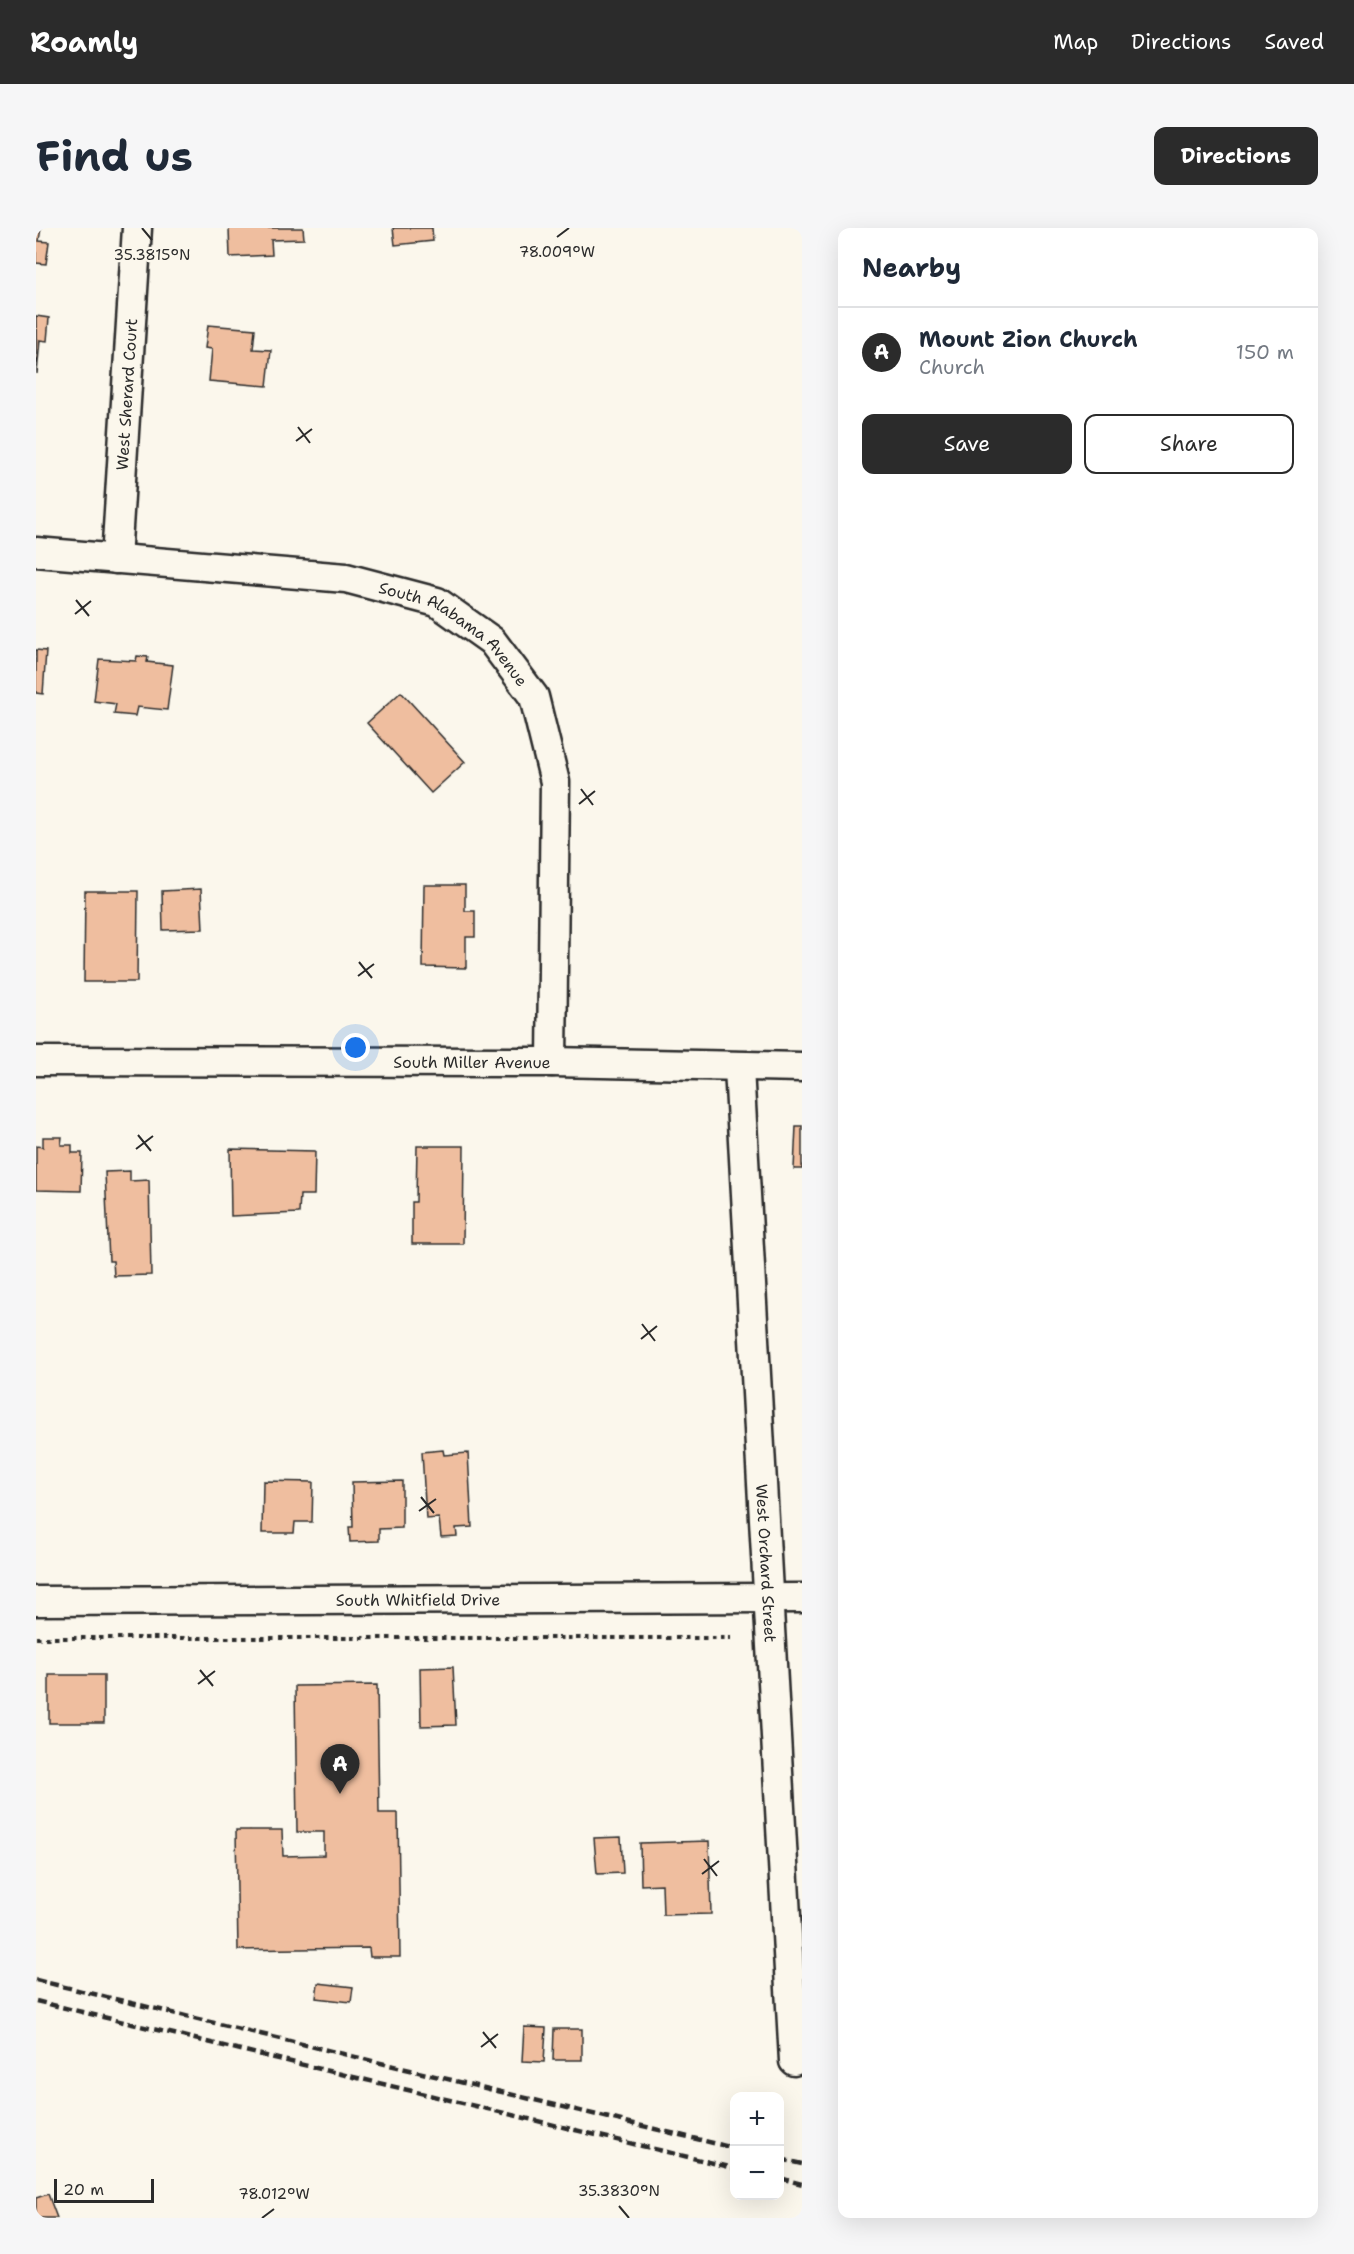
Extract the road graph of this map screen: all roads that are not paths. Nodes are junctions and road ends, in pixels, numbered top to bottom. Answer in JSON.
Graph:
{"nodes":[{"id":1,"x":136,"y":228,"type":"edge"},
{"id":2,"x":36,"y":552,"type":"edge"},
{"id":3,"x":116,"y":560,"type":"junction"},
{"id":4,"x":36,"y":1061,"type":"edge"},
{"id":5,"x":552,"y":1062,"type":"junction"},
{"id":6,"x":802,"y":1067,"type":"edge"},
{"id":7,"x":739,"y":1068,"type":"junction"},
{"id":8,"x":802,"y":1598,"type":"edge"},
{"id":9,"x":768,"y":1599,"type":"junction"},
{"id":10,"x":36,"y":1601,"type":"edge"},
{"id":11,"x":794,"y":2061,"type":"dead end"}],
"edges":[{"from":1,"to":3,"type":"street","name":"West Sherard Court"},
{"from":2,"to":3,"type":"street","name":"South Alabama Avenue"},
{"from":3,"to":5,"type":"street","name":"South Alabama Avenue"},
{"from":4,"to":5,"type":"street","name":"South Miller Avenue"},
{"from":5,"to":7,"type":"street","name":"South Miller Avenue"},
{"from":6,"to":7,"type":"street","name":"South Miller Avenue"},
{"from":7,"to":9,"type":"street","name":"West Orchard Street"},
{"from":8,"to":9,"type":"street","name":"South Whitfield Drive"},
{"from":9,"to":10,"type":"street","name":"South Whitfield Drive"},
{"from":9,"to":11,"type":"street","name":"West Orchard Street"}]}
